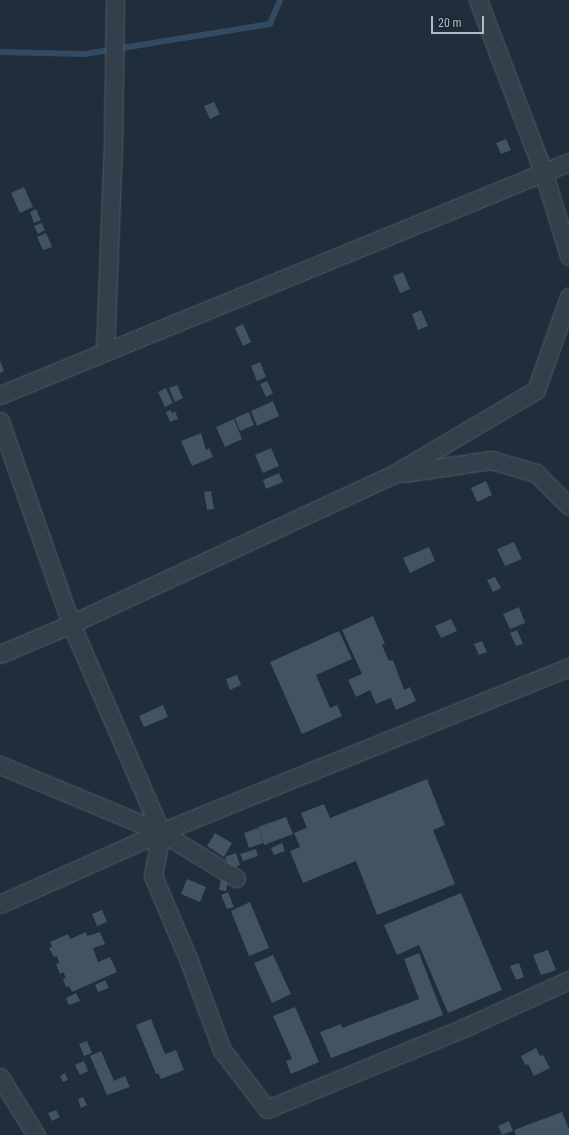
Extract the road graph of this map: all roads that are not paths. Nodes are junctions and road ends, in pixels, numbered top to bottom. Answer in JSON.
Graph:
{"nodes":[{"id":1,"x":115,"y":0,"type":"edge"},
{"id":2,"x":478,"y":0,"type":"edge"},
{"id":3,"x":569,"y":162,"type":"edge"},
{"id":4,"x":544,"y":174,"type":"junction"},
{"id":5,"x":569,"y":256,"type":"edge"},
{"id":6,"x":569,"y":297,"type":"edge"},
{"id":7,"x":105,"y":352,"type":"junction"},
{"id":8,"x":0,"y":395,"type":"edge"},
{"id":9,"x":0,"y":421,"type":"edge"},
{"id":10,"x":394,"y":474,"type":"junction"},
{"id":11,"x":569,"y":506,"type":"edge"},
{"id":12,"x":71,"y":624,"type":"junction"},
{"id":13,"x":0,"y":654,"type":"edge"},
{"id":14,"x":569,"y":667,"type":"edge"},
{"id":15,"x":0,"y":765,"type":"edge"},
{"id":16,"x":161,"y":832,"type":"junction"},
{"id":17,"x":236,"y":878,"type":"dead end"},
{"id":18,"x":0,"y":904,"type":"edge"},
{"id":19,"x":569,"y":980,"type":"edge"},
{"id":20,"x":0,"y":1077,"type":"edge"},
{"id":21,"x":36,"y":1135,"type":"edge"}],
"edges":[{"from":1,"to":7,"type":"street"},
{"from":2,"to":4,"type":"street"},
{"from":3,"to":4,"type":"street"},
{"from":4,"to":5,"type":"street"},
{"from":4,"to":7,"type":"street"},
{"from":6,"to":10,"type":"street"},
{"from":7,"to":8,"type":"street"},
{"from":9,"to":12,"type":"street"},
{"from":10,"to":11,"type":"street"},
{"from":10,"to":12,"type":"street"},
{"from":12,"to":13,"type":"street"},
{"from":12,"to":16,"type":"street"},
{"from":14,"to":16,"type":"street"},
{"from":15,"to":16,"type":"street"},
{"from":16,"to":17,"type":"street"},
{"from":16,"to":18,"type":"street"},
{"from":16,"to":19,"type":"street"},
{"from":20,"to":21,"type":"street"}]}
